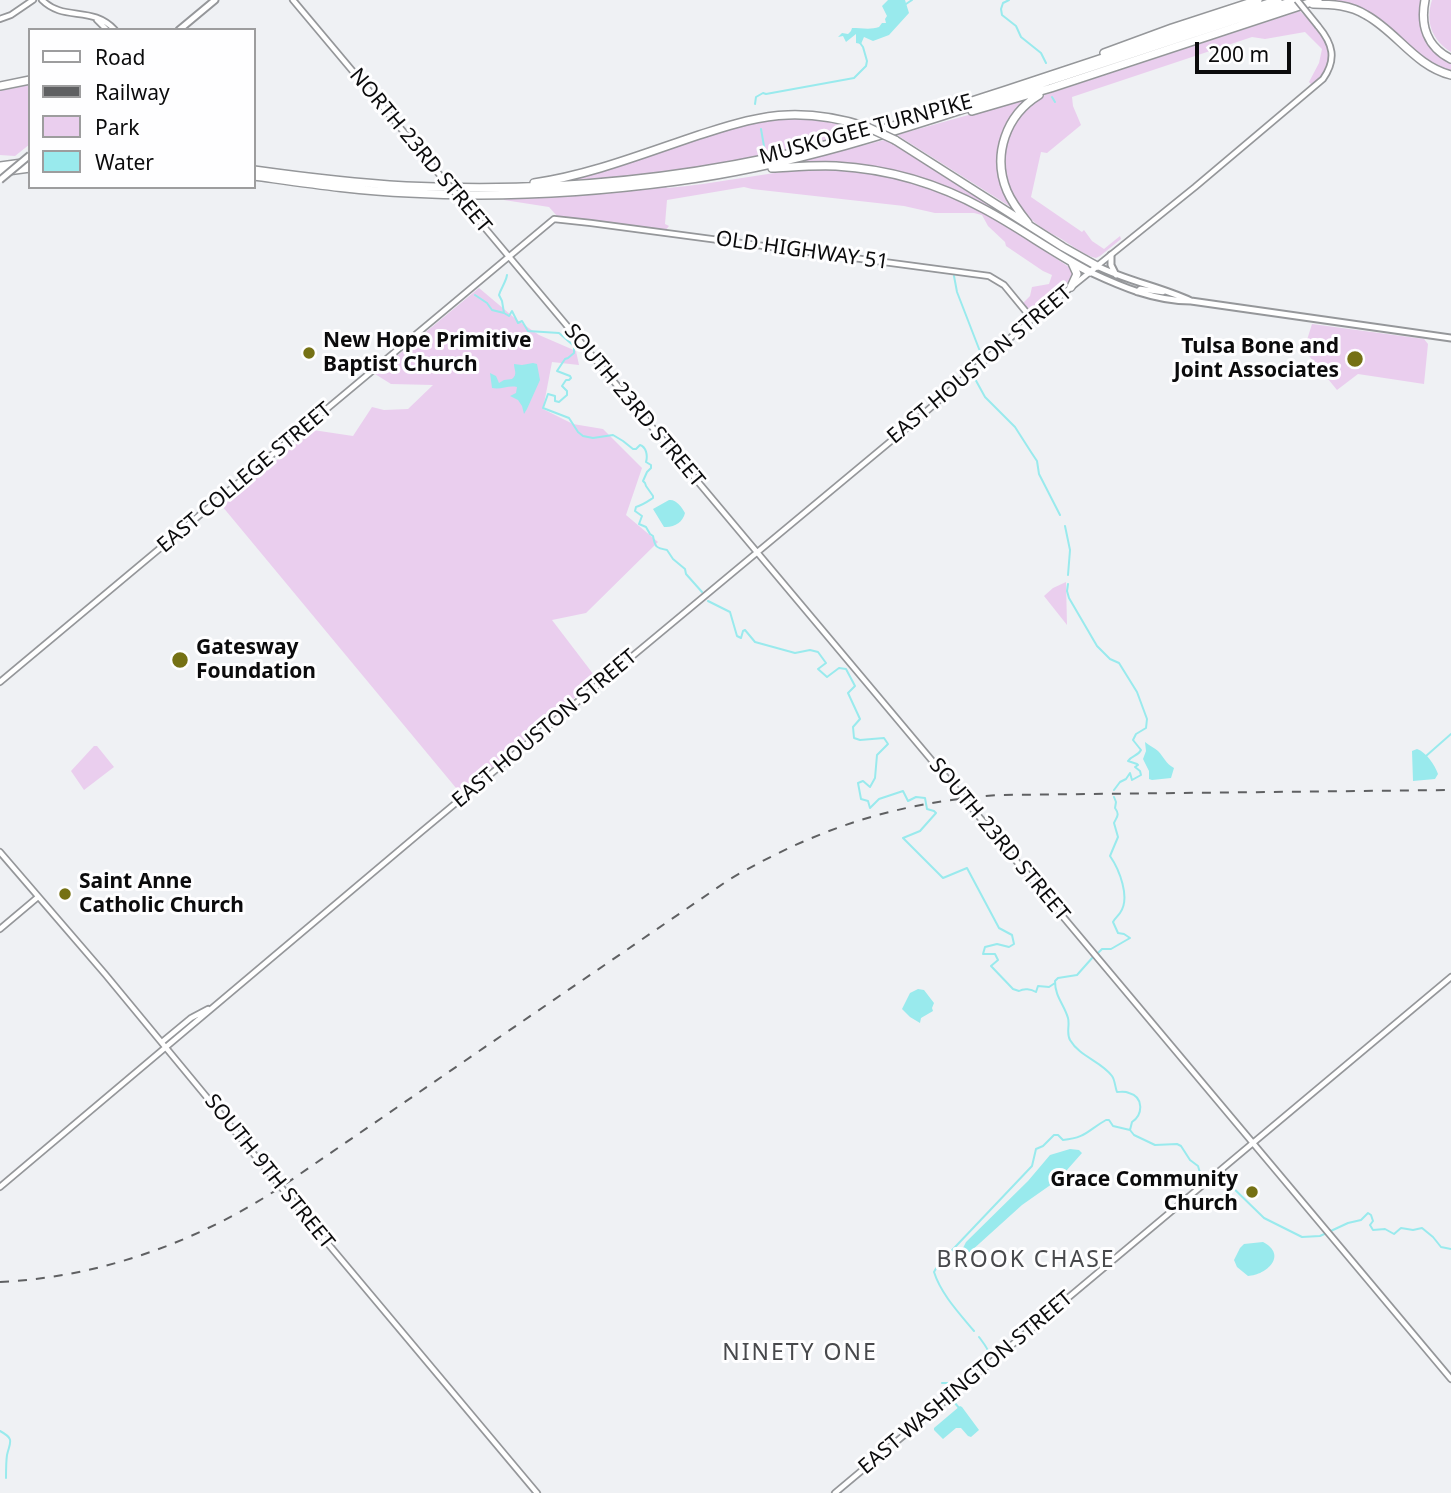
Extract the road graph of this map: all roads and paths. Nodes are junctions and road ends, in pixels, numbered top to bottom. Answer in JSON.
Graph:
{"nodes":[{"id":1,"x":215,"y":0,"type":"edge"},
{"id":2,"x":293,"y":0,"type":"edge"},
{"id":3,"x":1245,"y":0,"type":"edge"},
{"id":4,"x":1258,"y":0,"type":"edge"},
{"id":5,"x":1278,"y":0,"type":"edge"},
{"id":6,"x":1296,"y":0,"type":"edge"},
{"id":7,"x":1318,"y":0,"type":"edge"},
{"id":8,"x":1425,"y":0,"type":"edge"},
{"id":9,"x":31,"y":2,"type":"edge"},
{"id":10,"x":45,"y":2,"type":"edge"},
{"id":11,"x":1305,"y":4,"type":"junction"},
{"id":12,"x":1234,"y":8,"type":"junction"},
{"id":13,"x":94,"y":17,"type":"junction"},
{"id":14,"x":0,"y":19,"type":"edge"},
{"id":15,"x":105,"y":28,"type":"edge"},
{"id":16,"x":113,"y":28,"type":"edge"},
{"id":17,"x":181,"y":28,"type":"edge"},
{"id":18,"x":1451,"y":59,"type":"edge"},
{"id":19,"x":1451,"y":75,"type":"edge"},
{"id":20,"x":28,"y":81,"type":"edge"},
{"id":21,"x":1015,"y":86,"type":"junction"},
{"id":22,"x":0,"y":87,"type":"edge"},
{"id":23,"x":1051,"y":88,"type":"junction"},
{"id":24,"x":927,"y":121,"type":"junction"},
{"id":25,"x":28,"y":157,"type":"edge"},
{"id":26,"x":0,"y":159,"type":"edge"},
{"id":27,"x":28,"y":162,"type":"edge"},
{"id":28,"x":18,"y":164,"type":"junction"},
{"id":29,"x":0,"y":166,"type":"edge"},
{"id":30,"x":28,"y":168,"type":"edge"},
{"id":31,"x":754,"y":168,"type":"junction"},
{"id":32,"x":256,"y":170,"type":"edge"},
{"id":33,"x":0,"y":172,"type":"edge"},
{"id":34,"x":256,"y":176,"type":"edge"},
{"id":35,"x":0,"y":180,"type":"edge"},
{"id":36,"x":439,"y":187,"type":"junction"},
{"id":37,"x":554,"y":219,"type":"joint"},
{"id":38,"x":1031,"y":227,"type":"junction"},
{"id":39,"x":1111,"y":255,"type":"junction"},
{"id":40,"x":509,"y":257,"type":"junction"},
{"id":41,"x":1072,"y":262,"type":"junction"},
{"id":42,"x":1097,"y":266,"type":"junction"},
{"id":43,"x":1090,"y":272,"type":"junction"},
{"id":44,"x":1116,"y":275,"type":"junction"},
{"id":45,"x":1071,"y":287,"type":"junction"},
{"id":46,"x":1138,"y":292,"type":"junction"},
{"id":47,"x":1170,"y":293,"type":"junction"},
{"id":48,"x":1191,"y":301,"type":"junction"},
{"id":49,"x":547,"y":302,"type":"joint"},
{"id":50,"x":1032,"y":319,"type":"junction"},
{"id":51,"x":1451,"y":338,"type":"edge"},
{"id":52,"x":757,"y":552,"type":"junction"},
{"id":53,"x":0,"y":682,"type":"edge"},
{"id":54,"x":0,"y":852,"type":"edge"},
{"id":55,"x":38,"y":897,"type":"junction"},
{"id":56,"x":0,"y":929,"type":"edge"},
{"id":57,"x":1451,"y":977,"type":"edge"},
{"id":58,"x":164,"y":1044,"type":"junction"},
{"id":59,"x":1254,"y":1143,"type":"junction"},
{"id":60,"x":0,"y":1186,"type":"edge"},
{"id":61,"x":1451,"y":1379,"type":"edge"},
{"id":62,"x":537,"y":1493,"type":"edge"},
{"id":63,"x":835,"y":1493,"type":"edge"}],
"edges":[{"from":1,"to":17,"type":"main road"},
{"from":2,"to":40,"type":"street","name":"NORTH 23RD STREET","bridge":true},
{"from":3,"to":12,"type":"highway"},
{"from":4,"to":12,"type":"highway"},
{"from":5,"to":21,"type":"highway","name":"MUSKOGEE TURNPIKE"},
{"from":6,"to":24,"type":"highway","name":"MUSKOGEE TURNPIKE"},
{"from":6,"to":39,"type":"street","bridge":true},
{"from":7,"to":11,"type":"highway"},
{"from":8,"to":18,"type":"highway"},
{"from":9,"to":10,"type":"street"},
{"from":9,"to":14,"type":"street"},
{"from":10,"to":13,"type":"street"},
{"from":11,"to":19,"type":"highway"},
{"from":11,"to":23,"type":"highway"},
{"from":12,"to":21,"type":"highway"},
{"from":13,"to":15,"type":"street"},
{"from":13,"to":16,"type":"street"},
{"from":20,"to":22,"type":"highway"},
{"from":21,"to":36,"type":"highway","name":"MUSKOGEE TURNPIKE"},
{"from":23,"to":24,"type":"highway"},
{"from":23,"to":38,"type":"highway"},
{"from":24,"to":31,"type":"highway","name":"MUSKOGEE TURNPIKE"},
{"from":25,"to":35,"type":"main road","bridge":true},
{"from":26,"to":28,"type":"highway"},
{"from":27,"to":28,"type":"highway"},
{"from":28,"to":29,"type":"highway"},
{"from":30,"to":33,"type":"highway"},
{"from":31,"to":34,"type":"highway"},
{"from":31,"to":41,"type":"highway"},
{"from":32,"to":36,"type":"highway"},
{"from":36,"to":38,"type":"highway","bridge":true},
{"from":37,"to":40,"type":"street","name":"EAST COLLEGE STREET"},
{"from":37,"to":50,"type":"street","name":"OLD HIGHWAY 51"},
{"from":38,"to":42,"type":"highway"},
{"from":39,"to":42,"type":"street"},
{"from":39,"to":44,"type":"main road"},
{"from":40,"to":49,"type":"street","name":"NORTH 23RD STREET"},
{"from":40,"to":53,"type":"street","name":"EAST COLLEGE STREET"},
{"from":41,"to":43,"type":"highway"},
{"from":41,"to":45,"type":"highway"},
{"from":42,"to":43,"type":"main road"},
{"from":42,"to":44,"type":"main road"},
{"from":43,"to":45,"type":"street","name":"EAST HOUSTON STREET"},
{"from":43,"to":46,"type":"main road"},
{"from":44,"to":47,"type":"main road"},
{"from":45,"to":50,"type":"street","name":"EAST HOUSTON STREET"},
{"from":46,"to":47,"type":"street"},
{"from":46,"to":48,"type":"main road"},
{"from":47,"to":48,"type":"main road"},
{"from":48,"to":51,"type":"main road"},
{"from":49,"to":52,"type":"street","name":"SOUTH 23RD STREET"},
{"from":50,"to":52,"type":"street","name":"EAST HOUSTON STREET"},
{"from":52,"to":58,"type":"street","name":"EAST HOUSTON STREET"},
{"from":52,"to":59,"type":"street","name":"SOUTH 23RD STREET"},
{"from":54,"to":55,"type":"street","name":"SOUTH 9TH STREET"},
{"from":55,"to":56,"type":"street"},
{"from":55,"to":58,"type":"street","name":"SOUTH 9TH STREET"},
{"from":57,"to":59,"type":"street","name":"EAST WASHINGTON STREET"},
{"from":58,"to":60,"type":"street","name":"EAST HOUSTON STREET"},
{"from":58,"to":62,"type":"street","name":"SOUTH 9TH STREET"},
{"from":59,"to":61,"type":"street","name":"SOUTH 23RD STREET"},
{"from":59,"to":63,"type":"street","name":"EAST WASHINGTON STREET"}]}
